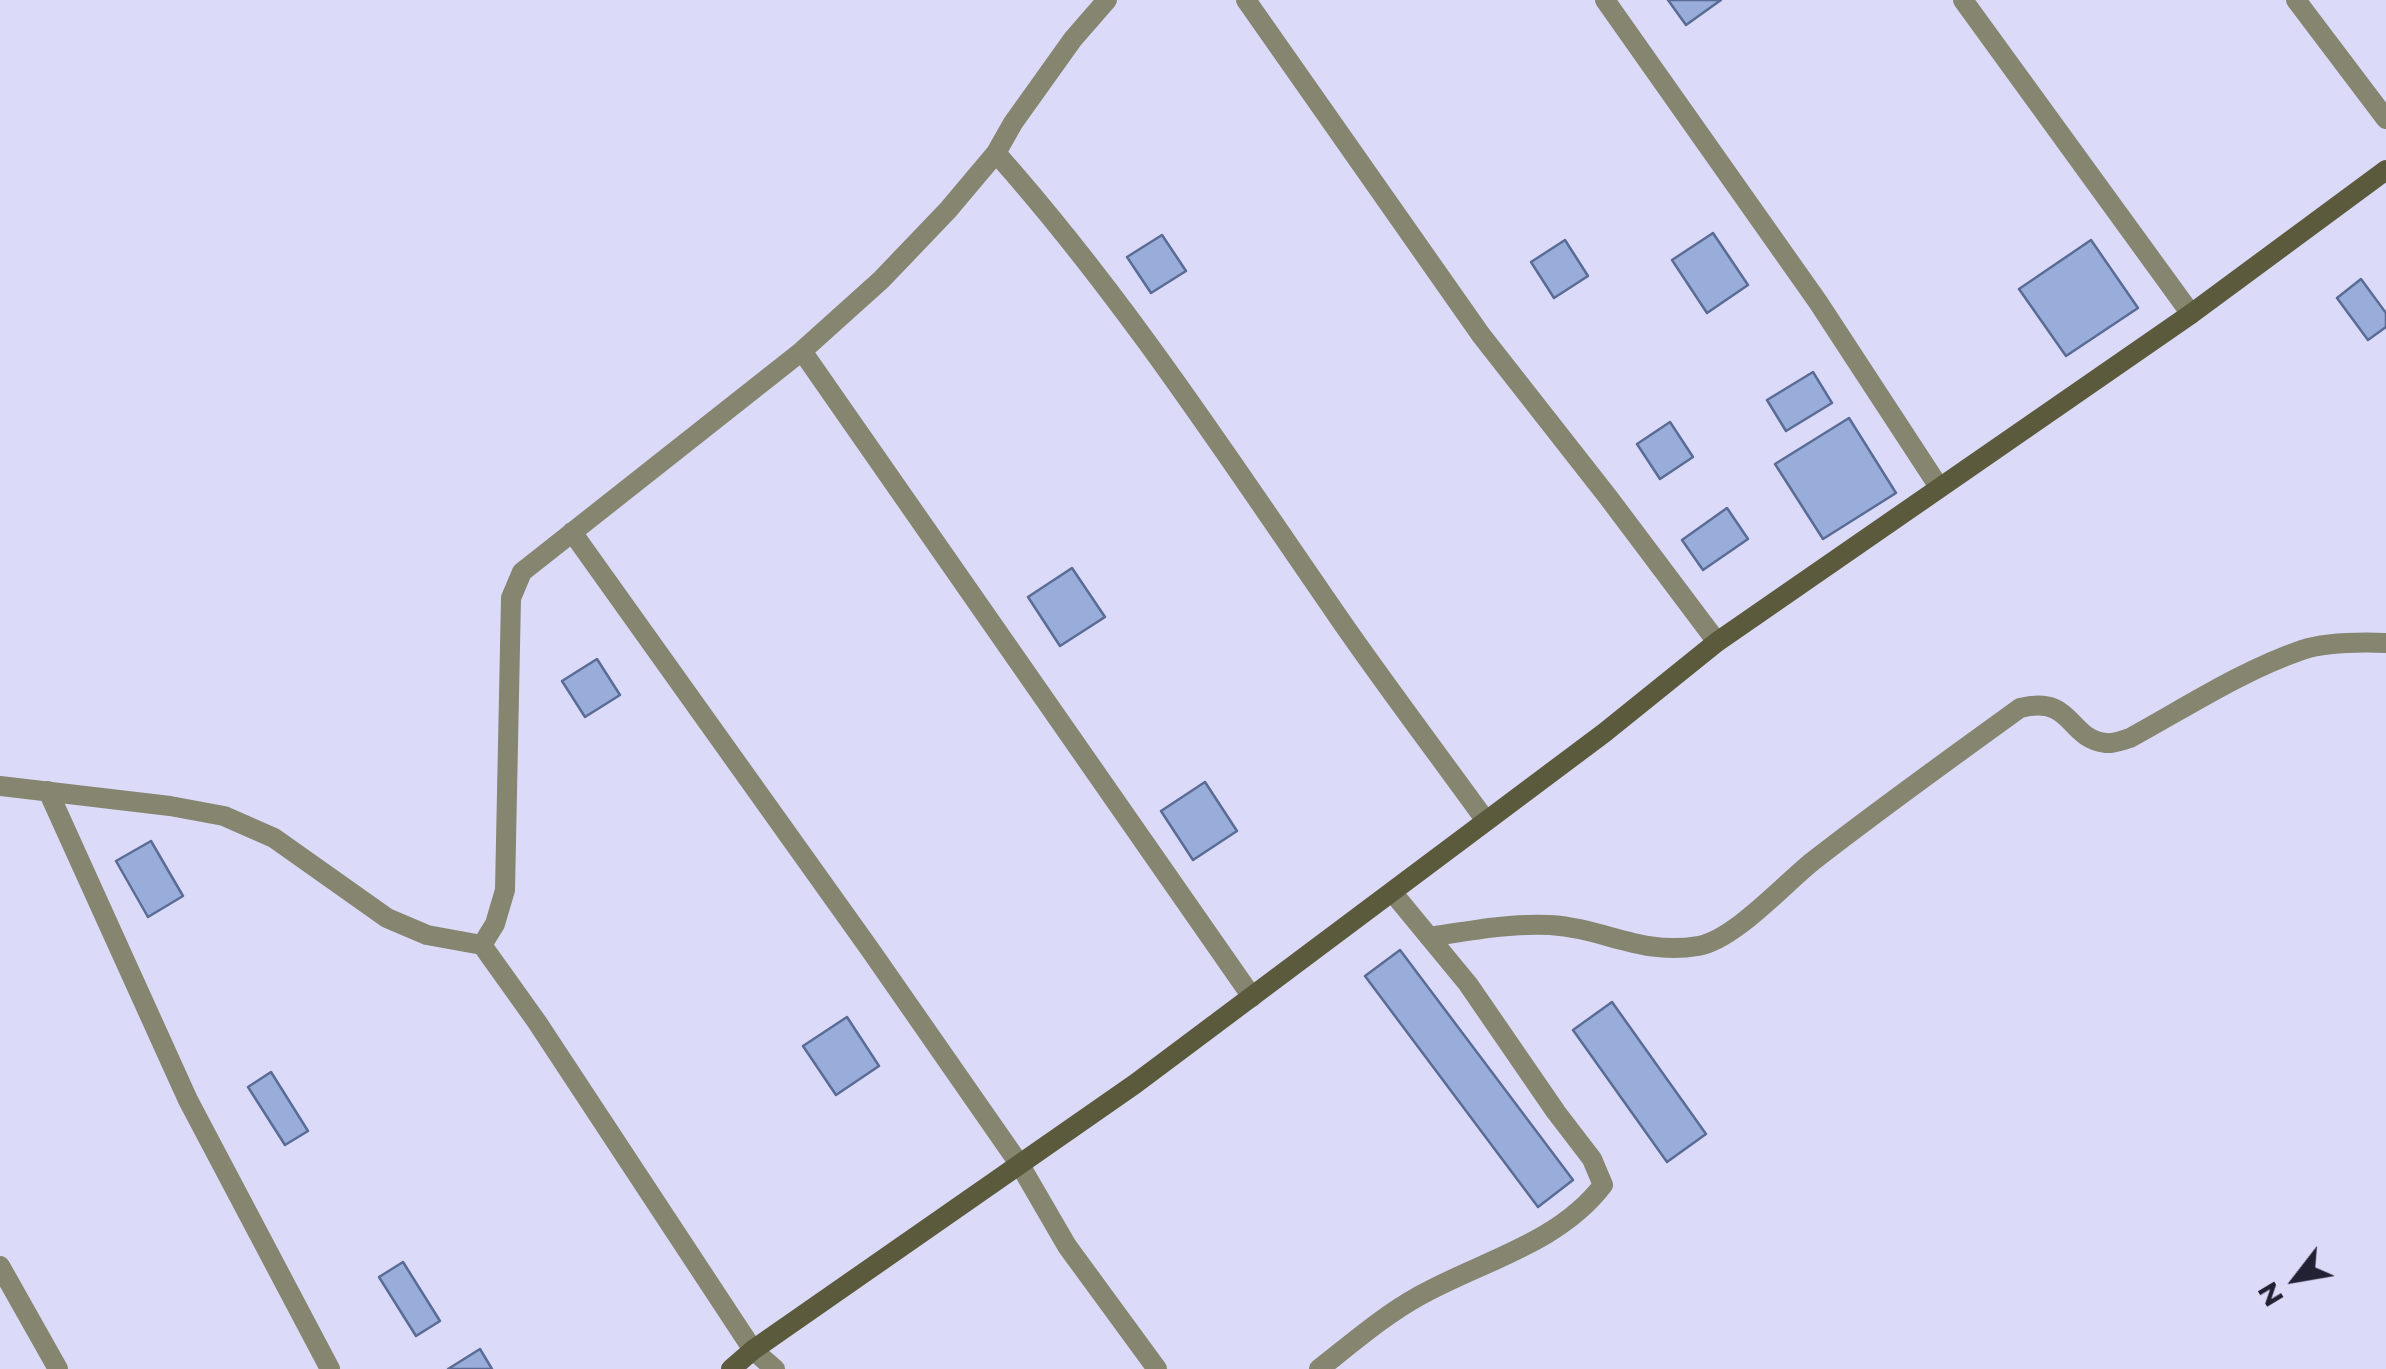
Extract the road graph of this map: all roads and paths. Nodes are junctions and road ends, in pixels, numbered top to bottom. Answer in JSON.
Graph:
{"nodes":[{"id":1,"x":1107,"y":0,"type":"edge"},
{"id":2,"x":1246,"y":0,"type":"edge"},
{"id":3,"x":1605,"y":0,"type":"edge"},
{"id":4,"x":1963,"y":0,"type":"edge"},
{"id":5,"x":2296,"y":0,"type":"edge"},
{"id":6,"x":2386,"y":119,"type":"edge"},
{"id":7,"x":996,"y":153,"type":"junction"},
{"id":8,"x":2386,"y":170,"type":"edge"},
{"id":9,"x":2190,"y":314,"type":"junction"},
{"id":10,"x":802,"y":351,"type":"junction"},
{"id":11,"x":1939,"y":487,"type":"junction"},
{"id":12,"x":572,"y":532,"type":"junction"},
{"id":13,"x":1717,"y":642,"type":"junction"},
{"id":14,"x":2386,"y":643,"type":"edge"},
{"id":15,"x":0,"y":786,"type":"edge"},
{"id":16,"x":48,"y":791,"type":"junction"},
{"id":17,"x":1486,"y":821,"type":"junction"},
{"id":18,"x":1393,"y":892,"type":"junction"},
{"id":19,"x":1429,"y":937,"type":"junction"},
{"id":20,"x":482,"y":945,"type":"junction"},
{"id":21,"x":1252,"y":996,"type":"junction"},
{"id":22,"x":1020,"y":1165,"type":"junction"},
{"id":23,"x":0,"y":1266,"type":"edge"},
{"id":24,"x":753,"y":1350,"type":"junction"},
{"id":25,"x":58,"y":1369,"type":"edge"},
{"id":26,"x":330,"y":1369,"type":"edge"},
{"id":27,"x":731,"y":1369,"type":"edge"},
{"id":28,"x":775,"y":1369,"type":"edge"},
{"id":29,"x":1157,"y":1369,"type":"edge"},
{"id":30,"x":1319,"y":1369,"type":"edge"}],
"edges":[{"from":1,"to":7,"type":"street"},
{"from":2,"to":13,"type":"street"},
{"from":3,"to":11,"type":"street"},
{"from":4,"to":9,"type":"street"},
{"from":5,"to":6,"type":"street"},
{"from":7,"to":10,"type":"street"},
{"from":7,"to":17,"type":"street"},
{"from":8,"to":9,"type":"street"},
{"from":9,"to":11,"type":"street"},
{"from":10,"to":12,"type":"street"},
{"from":10,"to":21,"type":"street"},
{"from":11,"to":13,"type":"street"},
{"from":12,"to":20,"type":"street"},
{"from":12,"to":22,"type":"street"},
{"from":13,"to":17,"type":"street"},
{"from":14,"to":19,"type":"street"},
{"from":15,"to":16,"type":"street"},
{"from":16,"to":20,"type":"street"},
{"from":16,"to":26,"type":"street"},
{"from":17,"to":18,"type":"street"},
{"from":18,"to":19,"type":"street"},
{"from":18,"to":21,"type":"street"},
{"from":19,"to":30,"type":"street"},
{"from":20,"to":24,"type":"street"},
{"from":21,"to":22,"type":"street"},
{"from":22,"to":24,"type":"street"},
{"from":22,"to":29,"type":"street"},
{"from":23,"to":25,"type":"street"},
{"from":24,"to":27,"type":"street"},
{"from":24,"to":28,"type":"street"}]}
